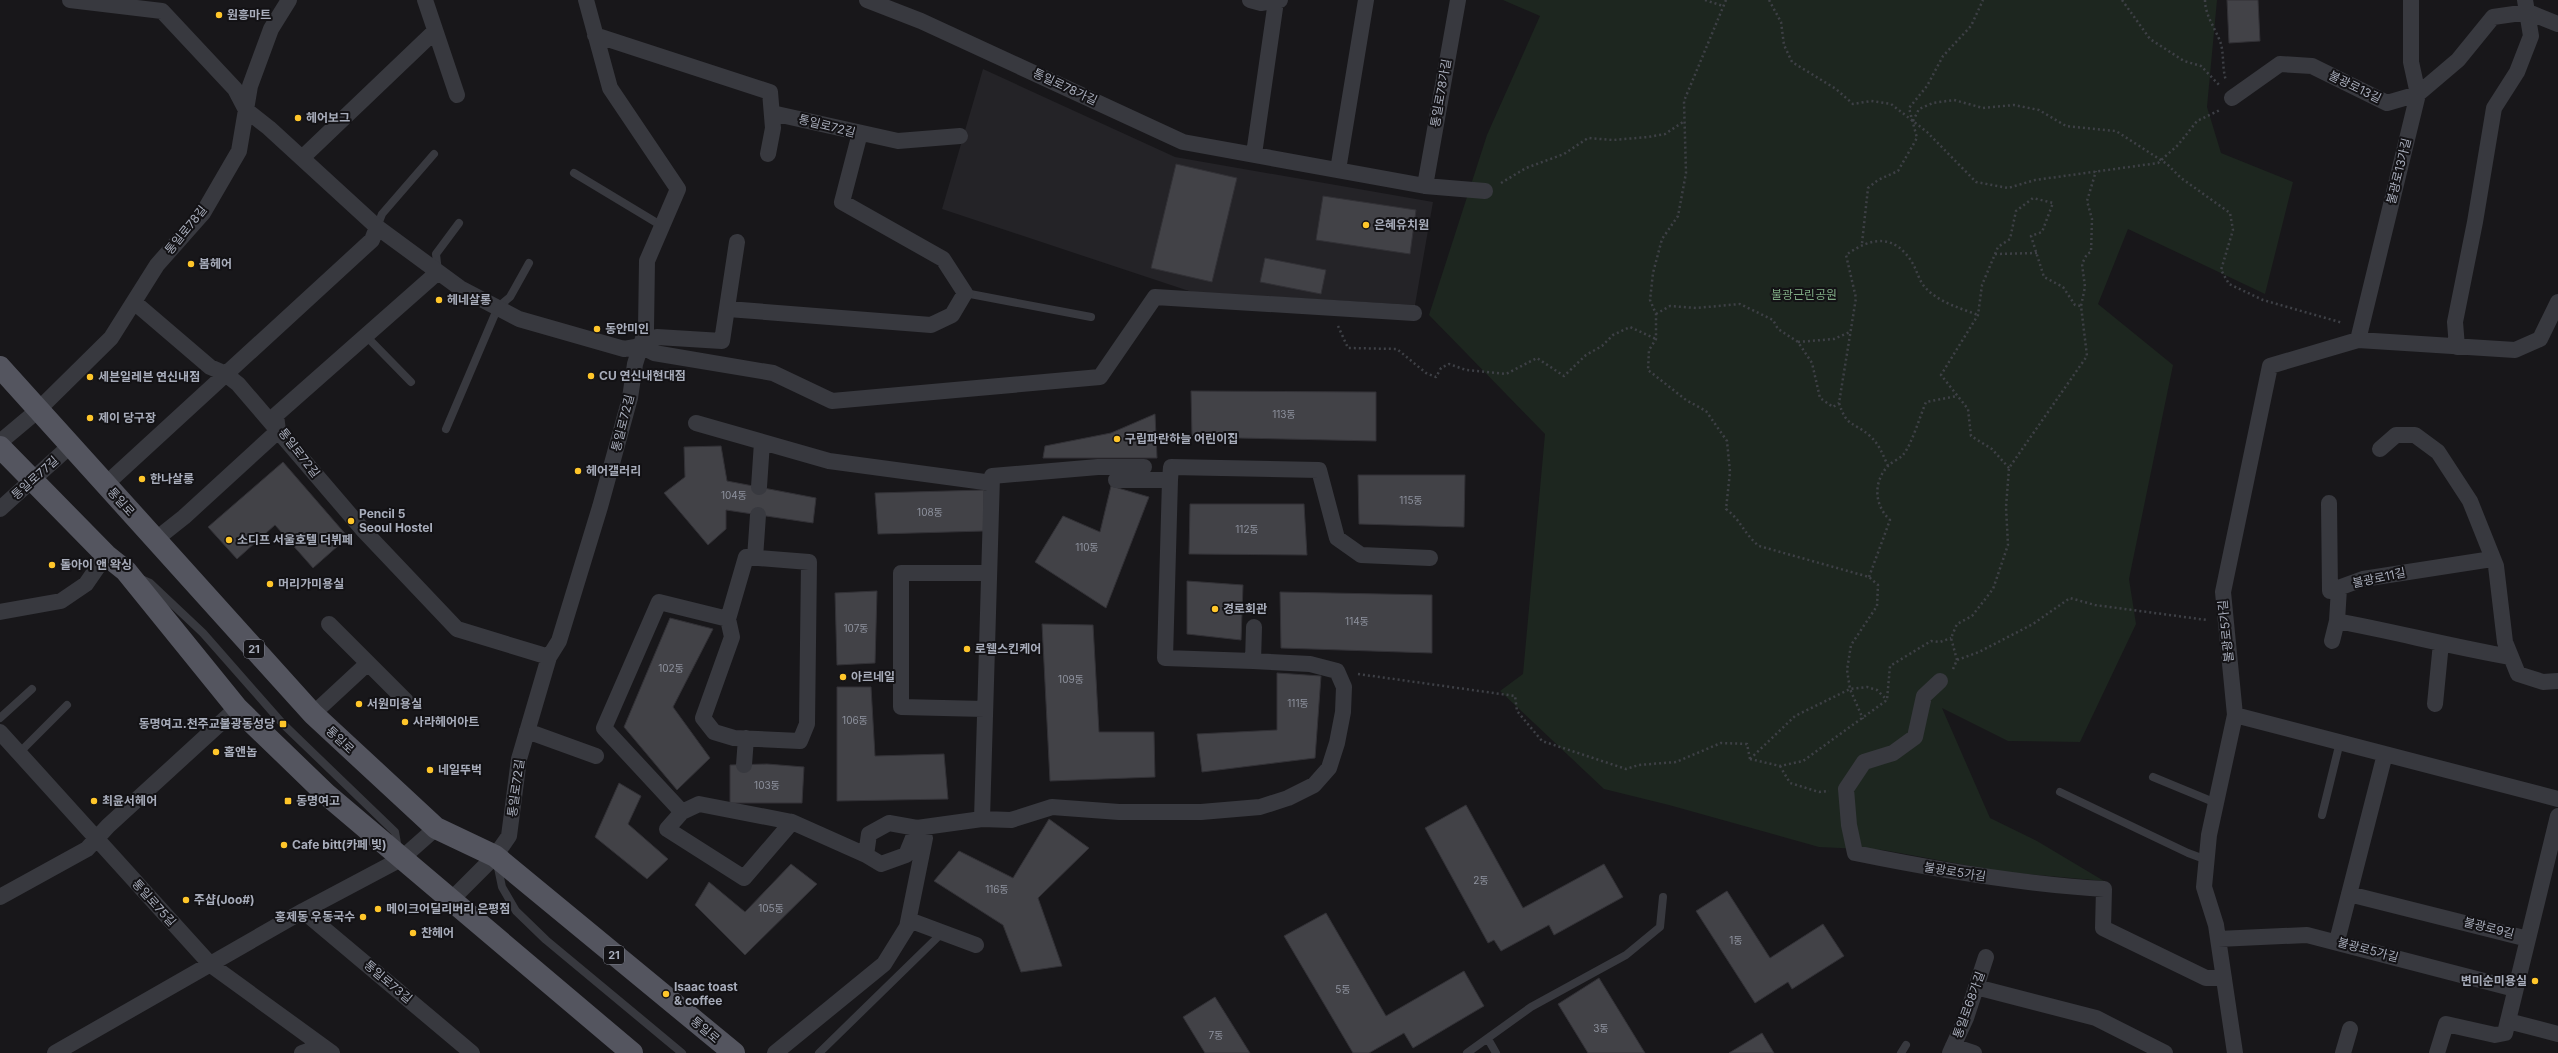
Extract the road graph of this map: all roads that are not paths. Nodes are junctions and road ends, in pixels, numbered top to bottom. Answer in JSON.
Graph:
{"nodes":[{"id":1,"x":70,"y":0,"type":"edge"},
{"id":2,"x":289,"y":0,"type":"edge"},
{"id":3,"x":425,"y":0,"type":"edge"},
{"id":4,"x":586,"y":0,"type":"edge"},
{"id":5,"x":1250,"y":0,"type":"edge"},
{"id":6,"x":1278,"y":0,"type":"edge"},
{"id":7,"x":1366,"y":0,"type":"edge"},
{"id":8,"x":1458,"y":0,"type":"edge"},
{"id":9,"x":2411,"y":0,"type":"edge"},
{"id":10,"x":877,"y":2,"type":"edge"},
{"id":11,"x":148,"y":4,"type":"edge"},
{"id":12,"x":2527,"y":6,"type":"edge"},
{"id":13,"x":2558,"y":24,"type":"edge"},
{"id":14,"x":435,"y":31,"type":"junction"},
{"id":15,"x":595,"y":35,"type":"junction"},
{"id":16,"x":2418,"y":94,"type":"junction"},
{"id":17,"x":457,"y":95,"type":"dead end"},
{"id":18,"x":2232,"y":98,"type":"road end"},
{"id":19,"x":246,"y":110,"type":"junction"},
{"id":20,"x":772,"y":113,"type":"junction"},
{"id":21,"x":860,"y":132,"type":"junction"},
{"id":22,"x":960,"y":136,"type":"dead end"},
{"id":23,"x":434,"y":154,"type":"dead end"},
{"id":24,"x":768,"y":154,"type":"dead end"},
{"id":25,"x":1254,"y":154,"type":"junction"},
{"id":26,"x":302,"y":158,"type":"junction"},
{"id":27,"x":1338,"y":170,"type":"junction"},
{"id":28,"x":574,"y":173,"type":"dead end"},
{"id":29,"x":1425,"y":186,"type":"junction"},
{"id":30,"x":1485,"y":191,"type":"road end"},
{"id":31,"x":459,"y":222,"type":"dead end"},
{"id":32,"x":662,"y":226,"type":"junction"},
{"id":33,"x":377,"y":227,"type":"junction"},
{"id":34,"x":737,"y":242,"type":"dead end"},
{"id":35,"x":529,"y":263,"type":"dead end"},
{"id":36,"x":438,"y":272,"type":"junction"},
{"id":37,"x":965,"y":293,"type":"junction"},
{"id":38,"x":134,"y":302,"type":"junction"},
{"id":39,"x":2558,"y":302,"type":"edge"},
{"id":40,"x":498,"y":308,"type":"junction"},
{"id":41,"x":728,"y":308,"type":"junction"},
{"id":42,"x":1414,"y":313,"type":"dead end"},
{"id":43,"x":1091,"y":317,"type":"dead end"},
{"id":44,"x":2360,"y":334,"type":"junction"},
{"id":45,"x":366,"y":336,"type":"junction"},
{"id":46,"x":641,"y":346,"type":"junction"},
{"id":47,"x":2457,"y":348,"type":"junction"},
{"id":48,"x":0,"y":367,"type":"edge"},
{"id":49,"x":224,"y":373,"type":"junction"},
{"id":50,"x":411,"y":382,"type":"dead end"},
{"id":51,"x":37,"y":411,"type":"junction"},
{"id":52,"x":696,"y":423,"type":"dead end"},
{"id":53,"x":446,"y":429,"type":"dead end"},
{"id":54,"x":278,"y":431,"type":"junction"},
{"id":55,"x":0,"y":442,"type":"edge"},
{"id":56,"x":762,"y":442,"type":"junction"},
{"id":57,"x":70,"y":446,"type":"junction"},
{"id":58,"x":0,"y":447,"type":"edge"},
{"id":59,"x":2380,"y":449,"type":"dead end"},
{"id":60,"x":1144,"y":467,"type":"dead end"},
{"id":61,"x":33,"y":479,"type":"junction"},
{"id":62,"x":1116,"y":480,"type":"dead end"},
{"id":63,"x":1170,"y":480,"type":"junction"},
{"id":64,"x":992,"y":483,"type":"junction"},
{"id":65,"x":105,"y":485,"type":"junction"},
{"id":66,"x":759,"y":487,"type":"dead end"},
{"id":67,"x":2329,"y":503,"type":"dead end"},
{"id":68,"x":0,"y":509,"type":"edge"},
{"id":69,"x":758,"y":515,"type":"dead end"},
{"id":70,"x":155,"y":540,"type":"junction"},
{"id":71,"x":106,"y":555,"type":"junction"},
{"id":72,"x":756,"y":558,"type":"junction"},
{"id":73,"x":1430,"y":558,"type":"dead end"},
{"id":74,"x":2492,"y":559,"type":"junction"},
{"id":75,"x":126,"y":571,"type":"junction"},
{"id":76,"x":989,"y":573,"type":"junction"},
{"id":77,"x":2338,"y":588,"type":"junction"},
{"id":78,"x":0,"y":612,"type":"edge"},
{"id":79,"x":728,"y":620,"type":"junction"},
{"id":80,"x":2337,"y":621,"type":"junction"},
{"id":81,"x":329,"y":624,"type":"dead end"},
{"id":82,"x":1254,"y":627,"type":"dead end"},
{"id":83,"x":2332,"y":641,"type":"dead end"},
{"id":84,"x":2441,"y":643,"type":"junction"},
{"id":85,"x":549,"y":657,"type":"junction"},
{"id":86,"x":2511,"y":657,"type":"junction"},
{"id":87,"x":1253,"y":661,"type":"junction"},
{"id":88,"x":368,"y":663,"type":"junction"},
{"id":89,"x":1940,"y":681,"type":"dead end"},
{"id":90,"x":2558,"y":681,"type":"edge"},
{"id":91,"x":32,"y":689,"type":"dead end"},
{"id":92,"x":406,"y":701,"type":"dead end"},
{"id":93,"x":2435,"y":704,"type":"dead end"},
{"id":94,"x":67,"y":705,"type":"dead end"},
{"id":95,"x":237,"y":708,"type":"junction"},
{"id":96,"x":985,"y":710,"type":"junction"},
{"id":97,"x":313,"y":714,"type":"junction"},
{"id":98,"x":2235,"y":715,"type":"junction"},
{"id":99,"x":0,"y":718,"type":"edge"},
{"id":100,"x":527,"y":731,"type":"junction"},
{"id":101,"x":0,"y":732,"type":"edge"},
{"id":102,"x":746,"y":738,"type":"junction"},
{"id":103,"x":2340,"y":742,"type":"junction"},
{"id":104,"x":19,"y":753,"type":"junction"},
{"id":105,"x":2385,"y":754,"type":"junction"},
{"id":106,"x":596,"y":756,"type":"dead end"},
{"id":107,"x":744,"y":765,"type":"dead end"},
{"id":108,"x":2153,"y":777,"type":"dead end"},
{"id":109,"x":2060,"y":792,"type":"dead end"},
{"id":110,"x":2558,"y":799,"type":"edge"},
{"id":111,"x":2216,"y":803,"type":"junction"},
{"id":112,"x":682,"y":812,"type":"junction"},
{"id":113,"x":2322,"y":815,"type":"dead end"},
{"id":114,"x":2558,"y":816,"type":"edge"},
{"id":115,"x":982,"y":819,"type":"junction"},
{"id":116,"x":792,"y":822,"type":"junction"},
{"id":117,"x":436,"y":828,"type":"junction"},
{"id":118,"x":917,"y":828,"type":"junction"},
{"id":119,"x":97,"y":840,"type":"junction"},
{"id":120,"x":866,"y":855,"type":"junction"},
{"id":121,"x":495,"y":856,"type":"junction"},
{"id":122,"x":401,"y":859,"type":"junction"},
{"id":123,"x":2206,"y":860,"type":"junction"},
{"id":124,"x":2350,"y":894,"type":"junction"},
{"id":125,"x":1663,"y":896,"type":"dead end"},
{"id":126,"x":0,"y":897,"type":"edge"},
{"id":127,"x":452,"y":900,"type":"junction"},
{"id":128,"x":304,"y":911,"type":"junction"},
{"id":129,"x":909,"y":920,"type":"junction"},
{"id":130,"x":944,"y":932,"type":"junction"},
{"id":131,"x":2218,"y":938,"type":"junction"},
{"id":132,"x":2528,"y":939,"type":"junction"},
{"id":133,"x":2337,"y":941,"type":"junction"},
{"id":134,"x":976,"y":945,"type":"dead end"},
{"id":135,"x":1986,"y":957,"type":"dead end"},
{"id":136,"x":210,"y":965,"type":"junction"},
{"id":137,"x":2224,"y":978,"type":"junction"},
{"id":138,"x":1976,"y":986,"type":"junction"},
{"id":139,"x":2515,"y":988,"type":"junction"},
{"id":140,"x":2508,"y":1021,"type":"junction"},
{"id":141,"x":2350,"y":1029,"type":"dead end"},
{"id":142,"x":2558,"y":1034,"type":"edge"},
{"id":143,"x":1488,"y":1039,"type":"junction"},
{"id":144,"x":1906,"y":1045,"type":"dead end"},
{"id":145,"x":327,"y":1050,"type":"edge"},
{"id":146,"x":1952,"y":1050,"type":"edge"},
{"id":147,"x":55,"y":1053,"type":"edge"},
{"id":148,"x":302,"y":1053,"type":"edge"},
{"id":149,"x":472,"y":1053,"type":"edge"},
{"id":150,"x":632,"y":1053,"type":"edge"},
{"id":151,"x":682,"y":1053,"type":"edge"},
{"id":152,"x":734,"y":1053,"type":"edge"},
{"id":153,"x":775,"y":1053,"type":"edge"},
{"id":154,"x":819,"y":1053,"type":"edge"},
{"id":155,"x":1467,"y":1053,"type":"edge"},
{"id":156,"x":1496,"y":1053,"type":"edge"},
{"id":157,"x":1901,"y":1053,"type":"edge"},
{"id":158,"x":1974,"y":1053,"type":"edge"},
{"id":159,"x":2166,"y":1053,"type":"edge"},
{"id":160,"x":2235,"y":1053,"type":"edge"},
{"id":161,"x":2343,"y":1053,"type":"edge"},
{"id":162,"x":2437,"y":1053,"type":"edge"}],
"edges":[{"from":1,"to":11,"type":"street"},
{"from":2,"to":19,"type":"street","name":"통일로78길"},
{"from":3,"to":14,"type":"street"},
{"from":4,"to":15,"type":"street","name":"통일로72길"},
{"from":5,"to":6,"type":"street"},
{"from":6,"to":25,"type":"street"},
{"from":7,"to":27,"type":"street"},
{"from":8,"to":29,"type":"street","name":"통일로78가길"},
{"from":9,"to":16,"type":"street","name":"불광로13가길"},
{"from":10,"to":25,"type":"street","name":"통일로78가길"},
{"from":11,"to":19,"type":"street"},
{"from":12,"to":13,"type":"street","name":"불광로13길"},
{"from":12,"to":16,"type":"street","name":"불광로13길"},
{"from":12,"to":47,"type":"street"},
{"from":14,"to":17,"type":"street"},
{"from":14,"to":26,"type":"street"},
{"from":15,"to":20,"type":"street"},
{"from":15,"to":32,"type":"street","name":"통일로72길"},
{"from":16,"to":18,"type":"street","name":"불광로13길"},
{"from":16,"to":44,"type":"street","name":"불광로13가길"},
{"from":19,"to":26,"type":"street"},
{"from":19,"to":38,"type":"street","name":"통일로78길"},
{"from":20,"to":21,"type":"street","name":"통일로72길"},
{"from":20,"to":24,"type":"street"},
{"from":21,"to":22,"type":"street"},
{"from":21,"to":37,"type":"street","name":"통일로72길"},
{"from":23,"to":33,"type":"lane"},
{"from":25,"to":27,"type":"street","name":"통일로78가길"},
{"from":26,"to":33,"type":"street"},
{"from":27,"to":29,"type":"street","name":"통일로78가길"},
{"from":28,"to":32,"type":"lane"},
{"from":29,"to":30,"type":"street","name":"통일로78가길"},
{"from":31,"to":36,"type":"lane"},
{"from":32,"to":46,"type":"street","name":"통일로72길"},
{"from":33,"to":36,"type":"street"},
{"from":33,"to":49,"type":"street"},
{"from":34,"to":41,"type":"street"},
{"from":35,"to":40,"type":"lane"},
{"from":36,"to":40,"type":"street"},
{"from":36,"to":45,"type":"street","name":"통일로72길"},
{"from":37,"to":41,"type":"street"},
{"from":37,"to":43,"type":"lane"},
{"from":38,"to":49,"type":"street"},
{"from":38,"to":51,"type":"street","name":"통일로78길"},
{"from":39,"to":47,"type":"street"},
{"from":40,"to":46,"type":"street"},
{"from":40,"to":53,"type":"lane"},
{"from":41,"to":46,"type":"street"},
{"from":42,"to":46,"type":"street"},
{"from":44,"to":47,"type":"street"},
{"from":44,"to":98,"type":"street","name":"불광로5가길"},
{"from":45,"to":50,"type":"lane"},
{"from":45,"to":54,"type":"street","name":"통일로72길"},
{"from":46,"to":85,"type":"street","name":"통일로72길"},
{"from":48,"to":51,"type":"main road","name":"통일로","number":"21"},
{"from":49,"to":54,"type":"street"},
{"from":49,"to":65,"type":"street"},
{"from":51,"to":55,"type":"street","name":"통일로78길"},
{"from":51,"to":57,"type":"main road","name":"통일로","number":"21"},
{"from":52,"to":56,"type":"street"},
{"from":54,"to":70,"type":"street"},
{"from":54,"to":85,"type":"street","name":"통일로72길"},
{"from":56,"to":64,"type":"street"},
{"from":56,"to":66,"type":"street"},
{"from":57,"to":61,"type":"street","name":"통일로77길"},
{"from":57,"to":65,"type":"main road","name":"통일로","number":"21"},
{"from":58,"to":61,"type":"main road"},
{"from":59,"to":74,"type":"street"},
{"from":60,"to":64,"type":"street"},
{"from":61,"to":68,"type":"street","name":"통일로77길"},
{"from":61,"to":71,"type":"main road"},
{"from":62,"to":63,"type":"street"},
{"from":63,"to":73,"type":"street"},
{"from":63,"to":87,"type":"street"},
{"from":64,"to":76,"type":"street"},
{"from":65,"to":70,"type":"main road","name":"통일로","number":"21"},
{"from":67,"to":77,"type":"street","name":"불광로11길"},
{"from":69,"to":72,"type":"street"},
{"from":70,"to":97,"type":"main road","name":"통일로","number":"21"},
{"from":71,"to":75,"type":"main road"},
{"from":71,"to":78,"type":"street"},
{"from":72,"to":79,"type":"street"},
{"from":72,"to":102,"type":"street"},
{"from":74,"to":77,"type":"street","name":"불광로11길"},
{"from":74,"to":86,"type":"street"},
{"from":75,"to":95,"type":"main road"},
{"from":75,"to":122,"type":"lane"},
{"from":76,"to":96,"type":"street"},
{"from":76,"to":96,"type":"street"},
{"from":77,"to":80,"type":"street"},
{"from":79,"to":102,"type":"street"},
{"from":79,"to":112,"type":"street"},
{"from":80,"to":83,"type":"street"},
{"from":80,"to":84,"type":"street"},
{"from":81,"to":88,"type":"street"},
{"from":82,"to":87,"type":"street"},
{"from":84,"to":86,"type":"street"},
{"from":84,"to":93,"type":"street"},
{"from":85,"to":100,"type":"street","name":"통일로72길"},
{"from":86,"to":90,"type":"street"},
{"from":87,"to":115,"type":"street"},
{"from":88,"to":92,"type":"street"},
{"from":88,"to":97,"type":"street"},
{"from":89,"to":137,"type":"street","name":"불광로5가길"},
{"from":91,"to":99,"type":"lane"},
{"from":94,"to":104,"type":"lane"},
{"from":95,"to":119,"type":"street"},
{"from":95,"to":122,"type":"main road"},
{"from":96,"to":115,"type":"street"},
{"from":97,"to":117,"type":"main road","name":"통일로","number":"21"},
{"from":98,"to":103,"type":"street"},
{"from":98,"to":111,"type":"street","name":"불광로5가길"},
{"from":100,"to":106,"type":"street"},
{"from":100,"to":121,"type":"street","name":"통일로72길"},
{"from":101,"to":104,"type":"street","name":"통일로75길"},
{"from":102,"to":107,"type":"street"},
{"from":103,"to":105,"type":"street"},
{"from":103,"to":113,"type":"lane"},
{"from":104,"to":119,"type":"street","name":"통일로75길"},
{"from":105,"to":110,"type":"street"},
{"from":105,"to":124,"type":"street"},
{"from":108,"to":111,"type":"lane"},
{"from":109,"to":123,"type":"lane"},
{"from":111,"to":123,"type":"street","name":"불광로5가길"},
{"from":112,"to":116,"type":"street"},
{"from":112,"to":116,"type":"street"},
{"from":114,"to":132,"type":"street","name":"불광로9길"},
{"from":115,"to":118,"type":"street"},
{"from":116,"to":120,"type":"street"},
{"from":117,"to":121,"type":"main road","name":"통일로","number":"21"},
{"from":117,"to":122,"type":"street"},
{"from":118,"to":120,"type":"street"},
{"from":118,"to":120,"type":"street"},
{"from":118,"to":129,"type":"street"},
{"from":119,"to":126,"type":"street"},
{"from":119,"to":136,"type":"street","name":"통일로75길"},
{"from":121,"to":127,"type":"street","name":"통일로72길"},
{"from":121,"to":151,"type":"lane"},
{"from":121,"to":152,"type":"main road","name":"통일로","number":"21"},
{"from":122,"to":127,"type":"main road"},
{"from":122,"to":128,"type":"street"},
{"from":123,"to":131,"type":"street","name":"불광로5가길"},
{"from":124,"to":132,"type":"street","name":"불광로9길"},
{"from":124,"to":133,"type":"street"},
{"from":125,"to":143,"type":"lane"},
{"from":127,"to":150,"type":"main road"},
{"from":128,"to":136,"type":"street"},
{"from":128,"to":149,"type":"street","name":"통일로73길"},
{"from":129,"to":130,"type":"street"},
{"from":129,"to":153,"type":"street"},
{"from":130,"to":134,"type":"street"},
{"from":130,"to":154,"type":"lane"},
{"from":131,"to":133,"type":"street","name":"불광로5가길"},
{"from":131,"to":137,"type":"street","name":"불광로5가길"},
{"from":132,"to":139,"type":"street"},
{"from":133,"to":139,"type":"street","name":"불광로5가길"},
{"from":135,"to":138,"type":"street","name":"통일로68가길"},
{"from":136,"to":145,"type":"street"},
{"from":136,"to":147,"type":"street"},
{"from":137,"to":160,"type":"street","name":"불광로5가길"},
{"from":138,"to":146,"type":"street","name":"통일로68가길"},
{"from":138,"to":159,"type":"street"},
{"from":139,"to":140,"type":"street"},
{"from":140,"to":142,"type":"street"},
{"from":140,"to":162,"type":"street"},
{"from":141,"to":161,"type":"street"},
{"from":143,"to":155,"type":"lane"},
{"from":143,"to":156,"type":"lane"},
{"from":144,"to":157,"type":"lane"},
{"from":145,"to":148,"type":"street"},
{"from":146,"to":158,"type":"street"}]}
